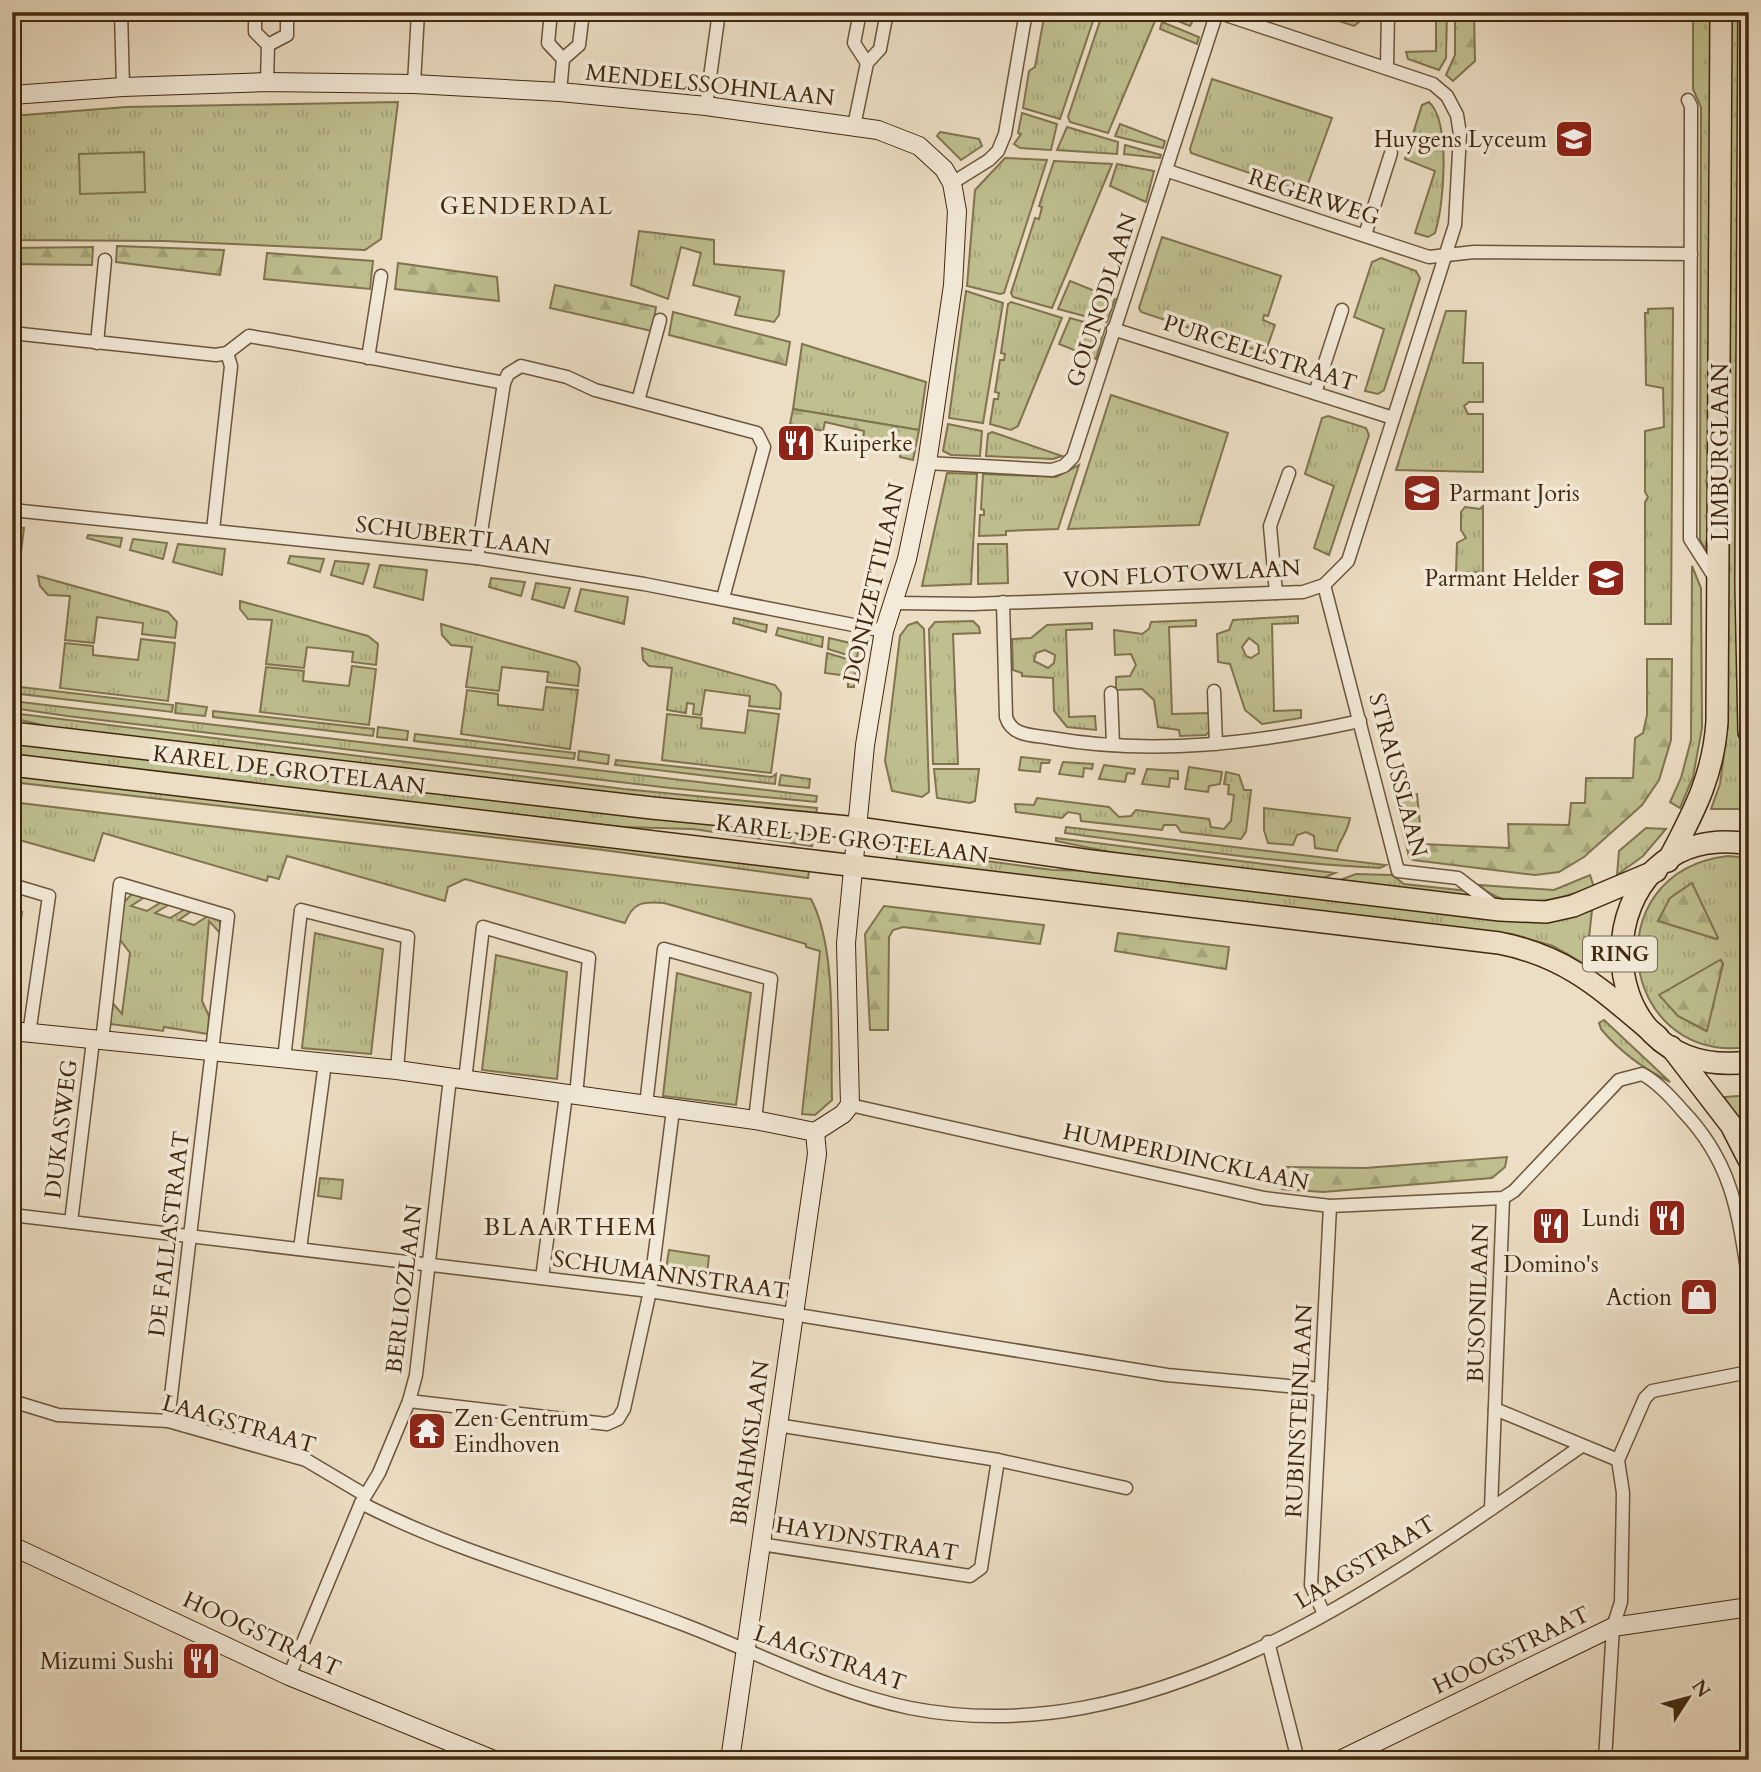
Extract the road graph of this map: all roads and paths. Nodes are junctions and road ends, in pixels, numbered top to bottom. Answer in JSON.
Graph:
{"nodes":[{"id":1,"x":121,"y":12,"type":"edge"},
{"id":2,"x":255,"y":12,"type":"edge"},
{"id":3,"x":287,"y":12,"type":"edge"},
{"id":4,"x":418,"y":12,"type":"edge"},
{"id":5,"x":551,"y":12,"type":"edge"},
{"id":6,"x":583,"y":12,"type":"edge"},
{"id":7,"x":719,"y":12,"type":"edge"},
{"id":8,"x":860,"y":12,"type":"edge"},
{"id":9,"x":887,"y":12,"type":"edge"},
{"id":10,"x":1026,"y":12,"type":"edge"},
{"id":11,"x":1217,"y":12,"type":"edge"},
{"id":12,"x":1388,"y":12,"type":"edge"},
{"id":13,"x":1721,"y":12,"type":"edge"},
{"id":14,"x":1749,"y":17,"type":"edge"},
{"id":15,"x":268,"y":46,"type":"junction"},
{"id":16,"x":563,"y":59,"type":"junction"},
{"id":17,"x":867,"y":63,"type":"junction"},
{"id":18,"x":1387,"y":66,"type":"junction"},
{"id":19,"x":267,"y":82,"type":"junction"},
{"id":20,"x":414,"y":84,"type":"junction"},
{"id":21,"x":123,"y":87,"type":"junction"},
{"id":22,"x":560,"y":92,"type":"junction"},
{"id":23,"x":12,"y":95,"type":"edge"},
{"id":24,"x":1688,"y":100,"type":"dead end"},
{"id":25,"x":706,"y":106,"type":"junction"},
{"id":26,"x":854,"y":126,"type":"junction"},
{"id":27,"x":1391,"y":153,"type":"dead end"},
{"id":28,"x":1168,"y":171,"type":"junction"},
{"id":29,"x":952,"y":183,"type":"junction"},
{"id":30,"x":1365,"y":235,"type":"junction"},
{"id":31,"x":1448,"y":254,"type":"junction"},
{"id":32,"x":1691,"y":254,"type":"junction"},
{"id":33,"x":105,"y":260,"type":"dead end"},
{"id":34,"x":381,"y":276,"type":"dead end"},
{"id":35,"x":1342,"y":310,"type":"dead end"},
{"id":36,"x":660,"y":320,"type":"dead end"},
{"id":37,"x":1113,"y":328,"type":"junction"},
{"id":38,"x":12,"y":333,"type":"edge"},
{"id":39,"x":97,"y":342,"type":"junction"},
{"id":40,"x":227,"y":353,"type":"junction"},
{"id":41,"x":368,"y":358,"type":"junction"},
{"id":42,"x":504,"y":383,"type":"junction"},
{"id":43,"x":1315,"y":393,"type":"junction"},
{"id":44,"x":639,"y":401,"type":"junction"},
{"id":45,"x":1393,"y":418,"type":"junction"},
{"id":46,"x":927,"y":463,"type":"junction"},
{"id":47,"x":1289,"y":473,"type":"dead end"},
{"id":48,"x":12,"y":510,"type":"edge"},
{"id":49,"x":213,"y":530,"type":"junction"},
{"id":50,"x":477,"y":558,"type":"junction"},
{"id":51,"x":1718,"y":583,"type":"junction"},
{"id":52,"x":1324,"y":584,"type":"junction"},
{"id":53,"x":1276,"y":593,"type":"junction"},
{"id":54,"x":723,"y":598,"type":"junction"},
{"id":55,"x":1003,"y":602,"type":"junction"},
{"id":56,"x":895,"y":603,"type":"junction"},
{"id":57,"x":884,"y":631,"type":"junction"},
{"id":58,"x":1214,"y":691,"type":"dead end"},
{"id":59,"x":1111,"y":693,"type":"dead end"},
{"id":60,"x":1360,"y":721,"type":"junction"},
{"id":61,"x":1748,"y":722,"type":"edge"},
{"id":62,"x":12,"y":733,"type":"edge"},
{"id":63,"x":1216,"y":744,"type":"junction"},
{"id":64,"x":1113,"y":745,"type":"junction"},
{"id":65,"x":12,"y":765,"type":"edge"},
{"id":66,"x":858,"y":828,"type":"junction"},
{"id":67,"x":1749,"y":844,"type":"edge"},
{"id":68,"x":1662,"y":866,"type":"junction"},
{"id":69,"x":854,"y":868,"type":"junction"},
{"id":70,"x":12,"y":885,"type":"edge"},
{"id":71,"x":1500,"y":910,"type":"junction"},
{"id":72,"x":21,"y":1033,"type":"edge"},
{"id":73,"x":97,"y":1041,"type":"junction"},
{"id":74,"x":1664,"y":1041,"type":"junction"},
{"id":75,"x":212,"y":1052,"type":"junction"},
{"id":76,"x":284,"y":1059,"type":"junction"},
{"id":77,"x":1749,"y":1062,"type":"edge"},
{"id":78,"x":326,"y":1063,"type":"junction"},
{"id":79,"x":397,"y":1070,"type":"junction"},
{"id":80,"x":458,"y":1079,"type":"junction"},
{"id":81,"x":571,"y":1095,"type":"junction"},
{"id":82,"x":646,"y":1105,"type":"junction"},
{"id":83,"x":850,"y":1105,"type":"junction"},
{"id":84,"x":673,"y":1110,"type":"junction"},
{"id":85,"x":755,"y":1120,"type":"junction"},
{"id":86,"x":815,"y":1132,"type":"junction"},
{"id":87,"x":1749,"y":1160,"type":"edge"},
{"id":88,"x":1503,"y":1198,"type":"junction"},
{"id":89,"x":1330,"y":1206,"type":"junction"},
{"id":90,"x":12,"y":1215,"type":"edge"},
{"id":91,"x":71,"y":1222,"type":"junction"},
{"id":92,"x":1749,"y":1231,"type":"edge"},
{"id":93,"x":190,"y":1235,"type":"junction"},
{"id":94,"x":1743,"y":1246,"type":"junction"},
{"id":95,"x":300,"y":1249,"type":"junction"},
{"id":96,"x":430,"y":1264,"type":"junction"},
{"id":97,"x":542,"y":1278,"type":"junction"},
{"id":98,"x":1749,"y":1282,"type":"edge"},
{"id":99,"x":650,"y":1291,"type":"junction"},
{"id":100,"x":794,"y":1314,"type":"junction"},
{"id":101,"x":1749,"y":1372,"type":"edge"},
{"id":102,"x":1321,"y":1389,"type":"junction"},
{"id":103,"x":12,"y":1401,"type":"edge"},
{"id":104,"x":409,"y":1401,"type":"junction"},
{"id":105,"x":1495,"y":1409,"type":"junction"},
{"id":106,"x":168,"y":1420,"type":"junction"},
{"id":107,"x":777,"y":1424,"type":"junction"},
{"id":108,"x":1580,"y":1447,"type":"junction"},
{"id":109,"x":998,"y":1460,"type":"junction"},
{"id":110,"x":1618,"y":1460,"type":"junction"},
{"id":111,"x":1126,"y":1488,"type":"dead end"},
{"id":112,"x":363,"y":1499,"type":"junction"},
{"id":113,"x":1491,"y":1509,"type":"junction"},
{"id":114,"x":760,"y":1544,"type":"junction"},
{"id":115,"x":12,"y":1546,"type":"edge"},
{"id":116,"x":1749,"y":1607,"type":"edge"},
{"id":117,"x":1324,"y":1614,"type":"junction"},
{"id":118,"x":1713,"y":1614,"type":"junction"},
{"id":119,"x":1749,"y":1616,"type":"edge"},
{"id":120,"x":1613,"y":1627,"type":"junction"},
{"id":121,"x":1268,"y":1642,"type":"junction"},
{"id":122,"x":743,"y":1650,"type":"junction"},
{"id":123,"x":289,"y":1676,"type":"junction"},
{"id":124,"x":1297,"y":1756,"type":"dead end"},
{"id":125,"x":494,"y":1760,"type":"edge"},
{"id":126,"x":730,"y":1760,"type":"edge"},
{"id":127,"x":1340,"y":1760,"type":"edge"},
{"id":128,"x":1605,"y":1760,"type":"edge"}],
"edges":[{"from":1,"to":21,"type":"street"},
{"from":2,"to":15,"type":"street"},
{"from":3,"to":15,"type":"street"},
{"from":4,"to":20,"type":"street"},
{"from":5,"to":16,"type":"street","name":"MENDELSSOHNLAAN"},
{"from":6,"to":16,"type":"street","name":"MENDELSSOHNLAAN"},
{"from":7,"to":25,"type":"street"},
{"from":8,"to":17,"type":"street","name":"MENDELSSOHNLAAN"},
{"from":9,"to":17,"type":"street","name":"MENDELSSOHNLAAN"},
{"from":10,"to":29,"type":"street"},
{"from":11,"to":18,"type":"street","name":"VON FLOTOWLAAN"},
{"from":11,"to":28,"type":"street","name":"GOUNODLAAN"},
{"from":12,"to":18,"type":"street"},
{"from":13,"to":51,"type":"main road","name":"LIMBURGLAAN","number":"RING"},
{"from":14,"to":61,"type":"main road","name":"LIMBURGLAAN"},
{"from":15,"to":19,"type":"street"},
{"from":16,"to":22,"type":"street","name":"MENDELSSOHNLAAN"},
{"from":17,"to":26,"type":"street","name":"MENDELSSOHNLAAN"},
{"from":18,"to":31,"type":"street","name":"VON FLOTOWLAAN"},
{"from":19,"to":20,"type":"street","name":"MENDELSSOHNLAAN"},
{"from":19,"to":21,"type":"street","name":"MENDELSSOHNLAAN"},
{"from":20,"to":22,"type":"street","name":"MENDELSSOHNLAAN"},
{"from":21,"to":23,"type":"street","name":"MENDELSSOHNLAAN"},
{"from":22,"to":25,"type":"street","name":"MENDELSSOHNLAAN"},
{"from":24,"to":32,"type":"street","name":"LIMBURGLAAN"},
{"from":25,"to":26,"type":"street","name":"MENDELSSOHNLAAN"},
{"from":26,"to":29,"type":"street","name":"MENDELSSOHNLAAN"},
{"from":27,"to":30,"type":"street"},
{"from":28,"to":30,"type":"street","name":"REGERWEG"},
{"from":28,"to":37,"type":"street","name":"GOUNODLAAN"},
{"from":29,"to":46,"type":"street","name":"DONIZETTILAAN"},
{"from":30,"to":31,"type":"street","name":"REGERWEG"},
{"from":31,"to":32,"type":"street","name":"REGERWEG"},
{"from":31,"to":45,"type":"street","name":"VON FLOTOWLAAN"},
{"from":32,"to":51,"type":"street","name":"LIMBURGLAAN"},
{"from":33,"to":39,"type":"street"},
{"from":34,"to":41,"type":"street"},
{"from":35,"to":43,"type":"street"},
{"from":36,"to":44,"type":"street"},
{"from":37,"to":43,"type":"street","name":"PURCELLSTRAAT"},
{"from":37,"to":46,"type":"street","name":"GOUNODLAAN"},
{"from":38,"to":39,"type":"street"},
{"from":39,"to":40,"type":"street"},
{"from":40,"to":41,"type":"street"},
{"from":40,"to":49,"type":"street"},
{"from":41,"to":42,"type":"street"},
{"from":42,"to":44,"type":"street"},
{"from":42,"to":50,"type":"street"},
{"from":43,"to":45,"type":"street","name":"PURCELLSTRAAT"},
{"from":44,"to":54,"type":"street"},
{"from":45,"to":52,"type":"street","name":"VON FLOTOWLAAN"},
{"from":46,"to":56,"type":"street","name":"DONIZETTILAAN"},
{"from":47,"to":53,"type":"street"},
{"from":48,"to":49,"type":"street","name":"SCHUBERTLAAN"},
{"from":49,"to":50,"type":"street","name":"SCHUBERTLAAN"},
{"from":50,"to":54,"type":"street","name":"SCHUBERTLAAN"},
{"from":51,"to":68,"type":"main road","name":"LIMBURGLAAN","number":"RING"},
{"from":52,"to":53,"type":"street","name":"VON FLOTOWLAAN"},
{"from":52,"to":60,"type":"street","name":"STRAUSSLAAN"},
{"from":53,"to":55,"type":"street","name":"VON FLOTOWLAAN"},
{"from":54,"to":57,"type":"street","name":"SCHUBERTLAAN"},
{"from":55,"to":56,"type":"street","name":"VON FLOTOWLAAN"},
{"from":55,"to":64,"type":"street"},
{"from":56,"to":57,"type":"street","name":"DONIZETTILAAN"},
{"from":57,"to":66,"type":"street","name":"DONIZETTILAAN"},
{"from":58,"to":63,"type":"street"},
{"from":59,"to":64,"type":"street"},
{"from":60,"to":63,"type":"street"},
{"from":60,"to":71,"type":"street","name":"STRAUSSLAAN"},
{"from":62,"to":66,"type":"main road","name":"KAREL DE GROTELAAN"},
{"from":63,"to":64,"type":"street"},
{"from":65,"to":69,"type":"main road","name":"KAREL DE GROTELAAN"},
{"from":66,"to":69,"type":"street","name":"DONIZETTILAAN"},
{"from":66,"to":71,"type":"main road","name":"KAREL DE GROTELAAN"},
{"from":67,"to":68,"type":"main road","number":"RING"},
{"from":68,"to":71,"type":"main road","name":"KAREL DE GROTELAAN"},
{"from":68,"to":74,"type":"main road","number":"RING"},
{"from":69,"to":74,"type":"main road","name":"KAREL DE GROTELAAN"},
{"from":69,"to":83,"type":"street","name":"DONIZETTILAAN"},
{"from":70,"to":72,"type":"street"},
{"from":72,"to":73,"type":"street"},
{"from":73,"to":75,"type":"street"},
{"from":73,"to":75,"type":"street","name":"DUKASWEG"},
{"from":73,"to":91,"type":"street","name":"DUKASWEG"},
{"from":74,"to":77,"type":"main road","number":"RING"},
{"from":74,"to":87,"type":"main road","number":"RING"},
{"from":75,"to":76,"type":"street"},
{"from":75,"to":93,"type":"street","name":"DE FALLASTRAAT"},
{"from":76,"to":78,"type":"street"},
{"from":76,"to":79,"type":"street"},
{"from":78,"to":79,"type":"street"},
{"from":78,"to":95,"type":"street"},
{"from":79,"to":80,"type":"street"},
{"from":80,"to":81,"type":"street"},
{"from":80,"to":81,"type":"street","name":"BERLIOZLAAN"},
{"from":80,"to":96,"type":"street","name":"BERLIOZLAAN"},
{"from":81,"to":82,"type":"street"},
{"from":81,"to":97,"type":"street"},
{"from":82,"to":84,"type":"street"},
{"from":82,"to":85,"type":"street"},
{"from":83,"to":86,"type":"street"},
{"from":83,"to":89,"type":"street","name":"HUMPERDINCKLAAN"},
{"from":84,"to":85,"type":"street"},
{"from":84,"to":99,"type":"street"},
{"from":85,"to":86,"type":"street"},
{"from":86,"to":100,"type":"street","name":"BRAHMSLAAN"},
{"from":88,"to":89,"type":"street","name":"HUMPERDINCKLAAN"},
{"from":88,"to":94,"type":"street"},
{"from":88,"to":105,"type":"street","name":"BUSONILAAN"},
{"from":89,"to":102,"type":"street","name":"RUBINSTEINLAAN"},
{"from":90,"to":91,"type":"street","name":"SCHUMANNSTRAAT"},
{"from":91,"to":93,"type":"street","name":"SCHUMANNSTRAAT"},
{"from":92,"to":94,"type":"street"},
{"from":93,"to":95,"type":"street","name":"SCHUMANNSTRAAT"},
{"from":93,"to":106,"type":"street","name":"DE FALLASTRAAT"},
{"from":94,"to":98,"type":"street"},
{"from":95,"to":96,"type":"street","name":"SCHUMANNSTRAAT"},
{"from":96,"to":97,"type":"street","name":"SCHUMANNSTRAAT"},
{"from":96,"to":104,"type":"street","name":"BERLIOZLAAN"},
{"from":97,"to":99,"type":"street","name":"SCHUMANNSTRAAT"},
{"from":99,"to":100,"type":"street","name":"SCHUMANNSTRAAT"},
{"from":99,"to":104,"type":"street"},
{"from":100,"to":102,"type":"street","name":"SCHUMANNSTRAAT"},
{"from":100,"to":107,"type":"street","name":"BRAHMSLAAN"},
{"from":101,"to":110,"type":"street"},
{"from":102,"to":117,"type":"street","name":"RUBINSTEINLAAN"},
{"from":103,"to":106,"type":"street","name":"LAAGSTRAAT"},
{"from":104,"to":112,"type":"street","name":"BERLIOZLAAN"},
{"from":105,"to":108,"type":"street","name":"BUSONILAAN"},
{"from":105,"to":113,"type":"street","name":"BUSONILAAN"},
{"from":106,"to":112,"type":"street","name":"LAAGSTRAAT"},
{"from":107,"to":109,"type":"street"},
{"from":107,"to":114,"type":"street","name":"BRAHMSLAAN"},
{"from":108,"to":110,"type":"street","name":"BUSONILAAN"},
{"from":108,"to":113,"type":"street","name":"LAAGSTRAAT"},
{"from":109,"to":111,"type":"street"},
{"from":109,"to":114,"type":"street","name":"HAYDNSTRAAT"},
{"from":110,"to":120,"type":"street"},
{"from":112,"to":122,"type":"street","name":"LAAGSTRAAT"},
{"from":112,"to":123,"type":"street","name":"BERLIOZLAAN"},
{"from":113,"to":117,"type":"street","name":"LAAGSTRAAT"},
{"from":114,"to":122,"type":"street","name":"BRAHMSLAAN"},
{"from":115,"to":123,"type":"street","name":"HOOGSTRAAT"},
{"from":116,"to":118,"type":"street","name":"HOOGSTRAAT"},
{"from":117,"to":121,"type":"street","name":"LAAGSTRAAT"},
{"from":118,"to":119,"type":"street","name":"HOOGSTRAAT"},
{"from":118,"to":120,"type":"street","name":"HOOGSTRAAT"},
{"from":120,"to":127,"type":"street","name":"HOOGSTRAAT"},
{"from":120,"to":128,"type":"street"},
{"from":121,"to":122,"type":"street","name":"LAAGSTRAAT"},
{"from":121,"to":124,"type":"street"},
{"from":122,"to":126,"type":"street","name":"BRAHMSLAAN"},
{"from":123,"to":125,"type":"street","name":"HOOGSTRAAT"}]}
